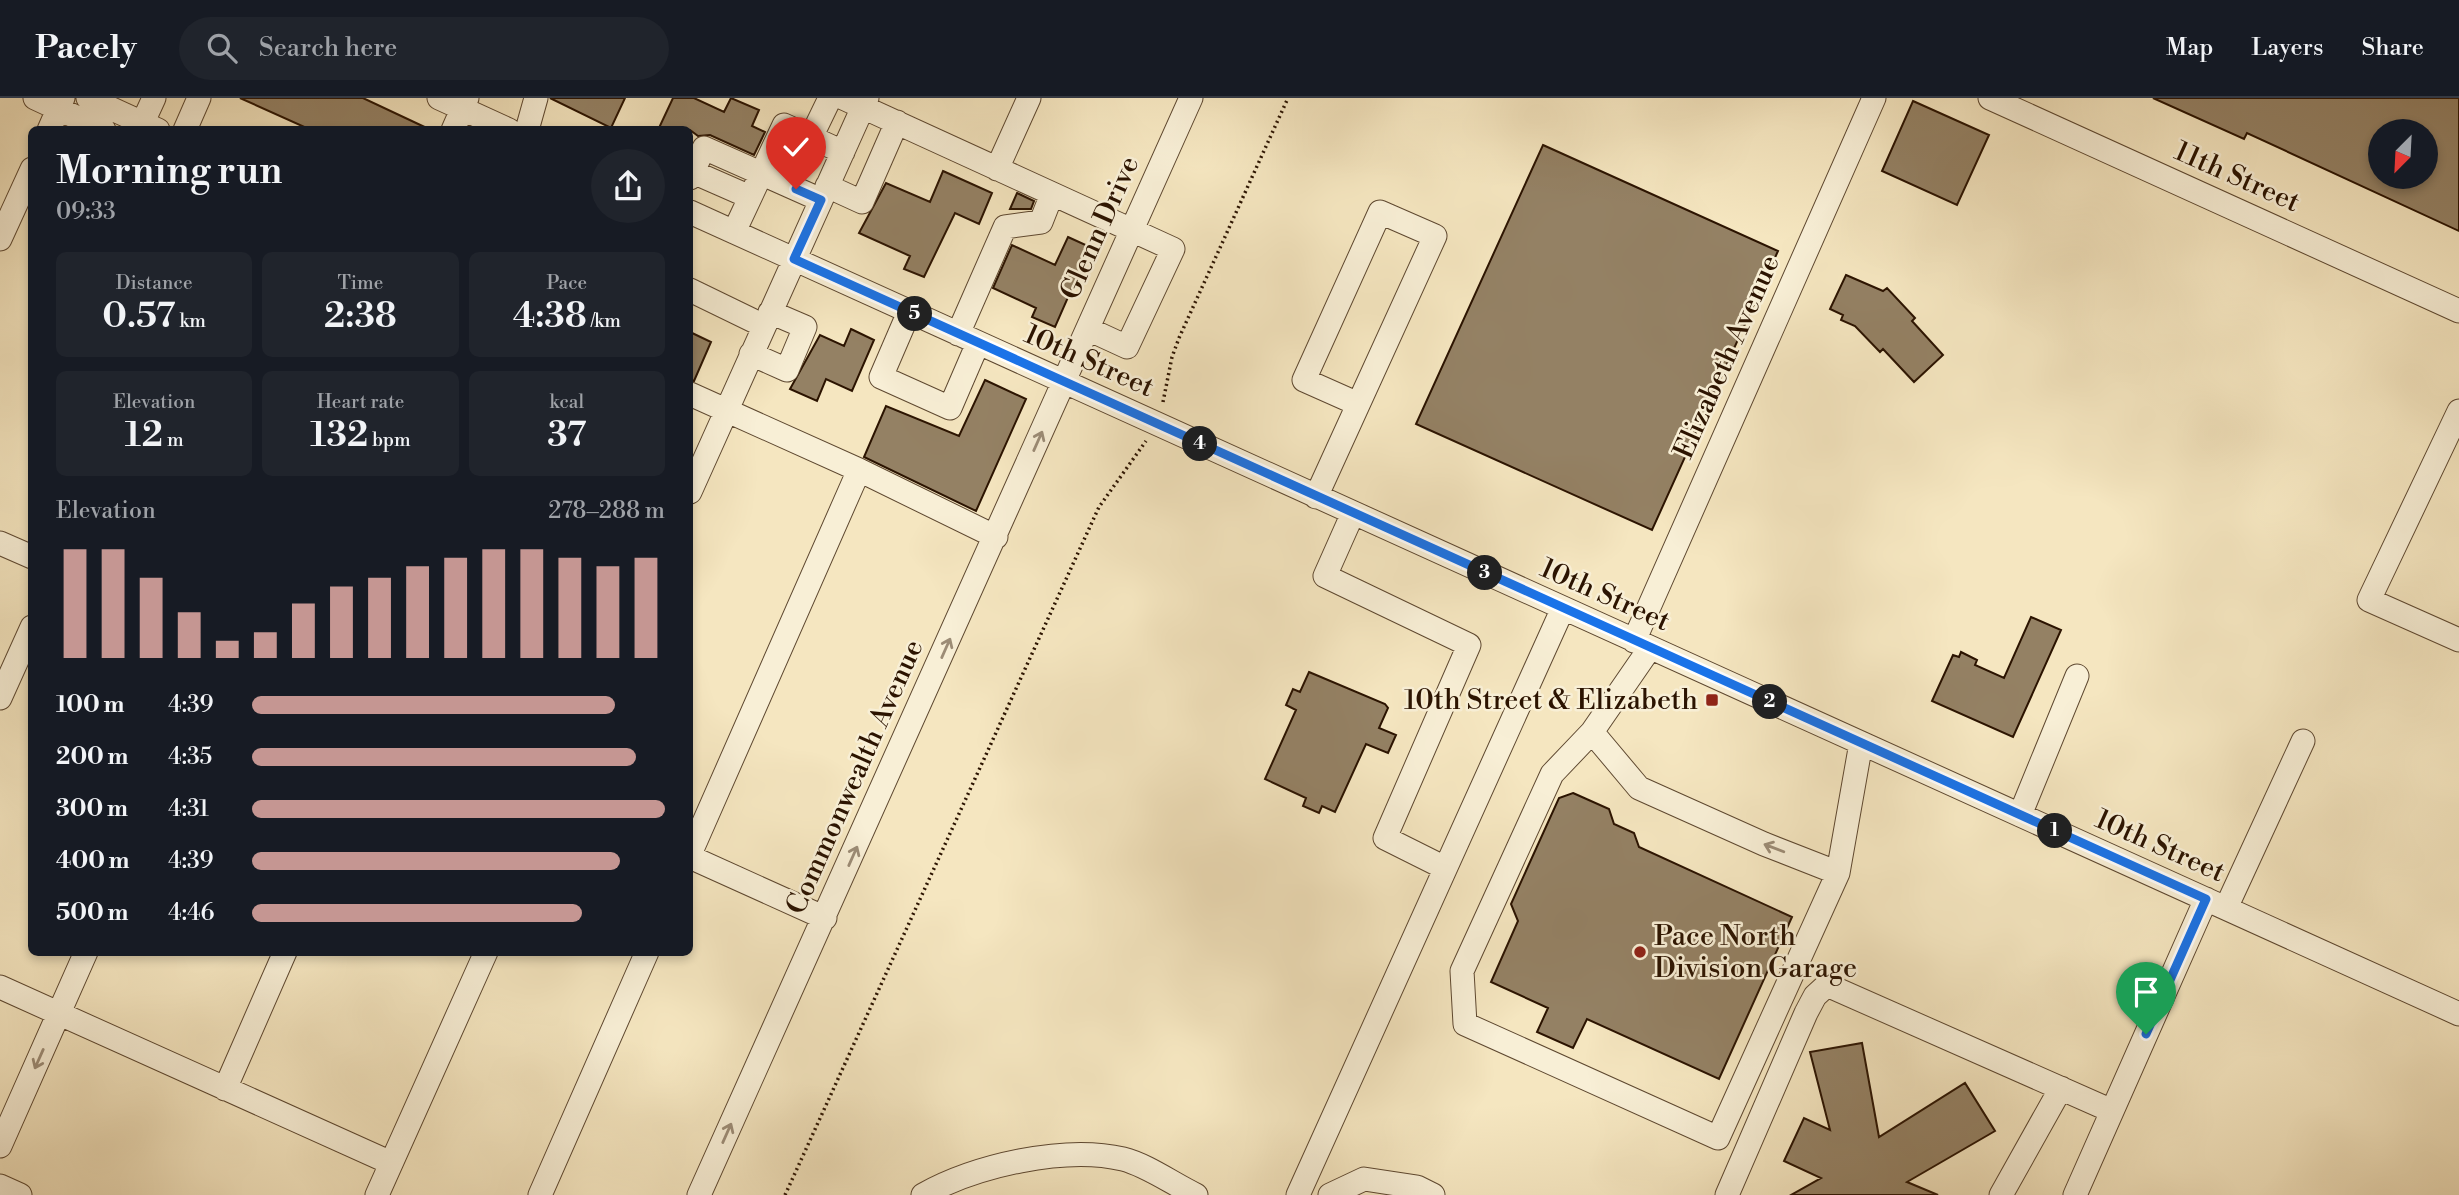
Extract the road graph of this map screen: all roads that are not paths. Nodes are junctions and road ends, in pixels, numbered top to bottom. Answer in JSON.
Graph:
{"nodes":[{"id":1,"x":36,"y":98,"type":"edge"},
{"id":2,"x":88,"y":98,"type":"edge"},
{"id":3,"x":154,"y":98,"type":"edge"},
{"id":4,"x":199,"y":98,"type":"edge"},
{"id":5,"x":439,"y":98,"type":"edge"},
{"id":6,"x":536,"y":98,"type":"edge"},
{"id":7,"x":830,"y":98,"type":"edge"},
{"id":8,"x":1029,"y":98,"type":"edge"},
{"id":9,"x":1191,"y":98,"type":"edge"},
{"id":10,"x":1874,"y":98,"type":"edge"},
{"id":11,"x":1990,"y":98,"type":"edge"},
{"id":12,"x":858,"y":101,"type":"edge"},
{"id":13,"x":61,"y":103,"type":"edge"},
{"id":14,"x":464,"y":103,"type":"edge"},
{"id":15,"x":897,"y":122,"type":"junction"},
{"id":16,"x":51,"y":126,"type":"edge"},
{"id":17,"x":98,"y":126,"type":"edge"},
{"id":18,"x":150,"y":126,"type":"edge"},
{"id":19,"x":187,"y":126,"type":"edge"},
{"id":20,"x":455,"y":126,"type":"edge"},
{"id":21,"x":502,"y":126,"type":"edge"},
{"id":22,"x":528,"y":126,"type":"edge"},
{"id":23,"x":811,"y":138,"type":"junction"},
{"id":24,"x":843,"y":152,"type":"junction"},
{"id":25,"x":997,"y":169,"type":"junction"},
{"id":26,"x":693,"y":171,"type":"edge"},
{"id":27,"x":761,"y":174,"type":"junction"},
{"id":28,"x":693,"y":176,"type":"edge"},
{"id":29,"x":28,"y":178,"type":"edge"},
{"id":30,"x":788,"y":185,"type":"junction"},
{"id":31,"x":824,"y":193,"type":"junction"},
{"id":32,"x":1052,"y":194,"type":"junction"},
{"id":33,"x":750,"y":197,"type":"junction"},
{"id":34,"x":693,"y":216,"type":"edge"},
{"id":35,"x":1132,"y":230,"type":"junction"},
{"id":36,"x":734,"y":232,"type":"junction"},
{"id":37,"x":0,"y":239,"type":"edge"},
{"id":38,"x":794,"y":259,"type":"junction"},
{"id":39,"x":693,"y":291,"type":"edge"},
{"id":40,"x":2459,"y":311,"type":"edge"},
{"id":41,"x":909,"y":312,"type":"junction"},
{"id":42,"x":767,"y":319,"type":"junction"},
{"id":43,"x":1088,"y":329,"type":"junction"},
{"id":44,"x":968,"y":338,"type":"junction"},
{"id":45,"x":751,"y":354,"type":"junction"},
{"id":46,"x":1064,"y":382,"type":"junction"},
{"id":47,"x":693,"y":395,"type":"edge"},
{"id":48,"x":1358,"y":404,"type":"junction"},
{"id":49,"x":726,"y":410,"type":"junction"},
{"id":50,"x":2459,"y":411,"type":"edge"},
{"id":51,"x":859,"y":470,"type":"junction"},
{"id":52,"x":693,"y":485,"type":"edge"},
{"id":53,"x":1316,"y":497,"type":"junction"},
{"id":54,"x":1353,"y":513,"type":"junction"},
{"id":55,"x":996,"y":537,"type":"junction"},
{"id":56,"x":0,"y":543,"type":"edge"},
{"id":57,"x":28,"y":555,"type":"edge"},
{"id":58,"x":1563,"y":608,"type":"junction"},
{"id":59,"x":28,"y":636,"type":"edge"},
{"id":60,"x":2459,"y":640,"type":"edge"},
{"id":61,"x":1642,"y":644,"type":"junction"},
{"id":62,"x":2077,"y":676,"type":"dead end"},
{"id":63,"x":0,"y":698,"type":"edge"},
{"id":64,"x":1592,"y":732,"type":"junction"},
{"id":65,"x":2303,"y":741,"type":"dead end"},
{"id":66,"x":1861,"y":743,"type":"junction"},
{"id":67,"x":2020,"y":815,"type":"junction"},
{"id":68,"x":693,"y":848,"type":"edge"},
{"id":69,"x":693,"y":856,"type":"edge"},
{"id":70,"x":1446,"y":868,"type":"junction"},
{"id":71,"x":1838,"y":873,"type":"junction"},
{"id":72,"x":2216,"y":904,"type":"junction"},
{"id":73,"x":825,"y":918,"type":"junction"},
{"id":74,"x":84,"y":956,"type":"edge"},
{"id":75,"x":283,"y":956,"type":"edge"},
{"id":76,"x":484,"y":956,"type":"edge"},
{"id":77,"x":645,"y":956,"type":"edge"},
{"id":78,"x":0,"y":987,"type":"edge"},
{"id":79,"x":59,"y":1014,"type":"junction"},
{"id":80,"x":2459,"y":1014,"type":"edge"},
{"id":81,"x":2061,"y":1088,"type":"junction"},
{"id":82,"x":225,"y":1089,"type":"junction"},
{"id":83,"x":2112,"y":1111,"type":"junction"},
{"id":84,"x":0,"y":1146,"type":"edge"},
{"id":85,"x":391,"y":1163,"type":"junction"},
{"id":86,"x":0,"y":1186,"type":"edge"},
{"id":87,"x":20,"y":1195,"type":"edge"},
{"id":88,"x":377,"y":1195,"type":"edge"},
{"id":89,"x":540,"y":1195,"type":"edge"},
{"id":90,"x":699,"y":1195,"type":"edge"},
{"id":91,"x":923,"y":1195,"type":"edge"},
{"id":92,"x":1196,"y":1195,"type":"edge"},
{"id":93,"x":1298,"y":1195,"type":"edge"},
{"id":94,"x":1329,"y":1195,"type":"edge"},
{"id":95,"x":1433,"y":1195,"type":"edge"},
{"id":96,"x":1727,"y":1195,"type":"edge"},
{"id":97,"x":2001,"y":1195,"type":"edge"},
{"id":98,"x":2075,"y":1195,"type":"edge"}],
"edges":[{"from":1,"to":13,"type":"street"},
{"from":2,"to":18,"type":"street"},
{"from":3,"to":18,"type":"street"},
{"from":4,"to":19,"type":"street"},
{"from":5,"to":14,"type":"street"},
{"from":6,"to":22,"type":"street"},
{"from":7,"to":23,"type":"street"},
{"from":8,"to":25,"type":"street"},
{"from":9,"to":35,"type":"street","name":"Glenn Drive"},
{"from":10,"to":61,"type":"street","name":"Elizabeth Avenue"},
{"from":11,"to":40,"type":"street","name":"11th Street"},
{"from":12,"to":15,"type":"street"},
{"from":12,"to":24,"type":"street"},
{"from":13,"to":16,"type":"street"},
{"from":13,"to":17,"type":"street"},
{"from":14,"to":20,"type":"street"},
{"from":14,"to":21,"type":"street"},
{"from":15,"to":25,"type":"street"},
{"from":15,"to":31,"type":"street"},
{"from":23,"to":24,"type":"street"},
{"from":23,"to":27,"type":"street"},
{"from":23,"to":30,"type":"street"},
{"from":24,"to":31,"type":"street"},
{"from":25,"to":32,"type":"street"},
{"from":26,"to":27,"type":"street"},
{"from":27,"to":30,"type":"street"},
{"from":27,"to":33,"type":"street"},
{"from":28,"to":33,"type":"street"},
{"from":29,"to":37,"type":"street"},
{"from":30,"to":31,"type":"street"},
{"from":31,"to":38,"type":"street"},
{"from":32,"to":35,"type":"street"},
{"from":32,"to":44,"type":"street"},
{"from":33,"to":36,"type":"street"},
{"from":34,"to":36,"type":"street","name":"10th Street"},
{"from":35,"to":43,"type":"street","name":"Glenn Drive"},
{"from":35,"to":43,"type":"street"},
{"from":36,"to":38,"type":"street","name":"10th Street"},
{"from":38,"to":41,"type":"street","name":"10th Street"},
{"from":38,"to":42,"type":"street"},
{"from":39,"to":42,"type":"street"},
{"from":41,"to":44,"type":"street","name":"10th Street"},
{"from":41,"to":44,"type":"street"},
{"from":42,"to":45,"type":"street"},
{"from":42,"to":45,"type":"street"},
{"from":43,"to":46,"type":"street","name":"Glenn Drive"},
{"from":44,"to":46,"type":"street","name":"10th Street"},
{"from":45,"to":49,"type":"street"},
{"from":46,"to":53,"type":"street","name":"10th Street"},
{"from":55,"to":46,"type":"street","name":"Commonwealth Avenue","one_way":true},
{"from":47,"to":49,"type":"street"},
{"from":48,"to":48,"type":"street"},
{"from":48,"to":53,"type":"street"},
{"from":49,"to":51,"type":"street"},
{"from":49,"to":52,"type":"street"},
{"from":50,"to":60,"type":"street"},
{"from":51,"to":55,"type":"street"},
{"from":51,"to":68,"type":"street"},
{"from":53,"to":54,"type":"street","name":"10th Street"},
{"from":54,"to":58,"type":"street","name":"10th Street"},
{"from":54,"to":70,"type":"street"},
{"from":73,"to":55,"type":"street","name":"Commonwealth Avenue","one_way":true},
{"from":56,"to":57,"type":"street"},
{"from":58,"to":61,"type":"street","name":"10th Street"},
{"from":58,"to":70,"type":"street"},
{"from":59,"to":63,"type":"street"},
{"from":61,"to":64,"type":"street","name":"Elizabeth Avenue"},
{"from":61,"to":66,"type":"street","name":"10th Street"},
{"from":62,"to":67,"type":"street"},
{"from":71,"to":64,"type":"street","one_way":true},
{"from":64,"to":71,"type":"street","name":"Elizabeth Avenue"},
{"from":65,"to":72,"type":"street"},
{"from":66,"to":67,"type":"street","name":"10th Street"},
{"from":66,"to":71,"type":"street"},
{"from":67,"to":72,"type":"street","name":"10th Street"},
{"from":69,"to":73,"type":"street"},
{"from":70,"to":93,"type":"street"},
{"from":72,"to":80,"type":"street","name":"10th Street"},
{"from":72,"to":83,"type":"street"},
{"from":90,"to":73,"type":"street","name":"Commonwealth Avenue","one_way":true},
{"from":74,"to":79,"type":"street"},
{"from":75,"to":82,"type":"street"},
{"from":76,"to":85,"type":"street"},
{"from":77,"to":89,"type":"street"},
{"from":78,"to":79,"type":"street"},
{"from":79,"to":82,"type":"street"},
{"from":79,"to":84,"type":"street","one_way":true},
{"from":81,"to":83,"type":"street"},
{"from":81,"to":96,"type":"street"},
{"from":81,"to":97,"type":"street"},
{"from":82,"to":85,"type":"street"},
{"from":83,"to":98,"type":"street"},
{"from":85,"to":88,"type":"street"},
{"from":86,"to":87,"type":"street"},
{"from":91,"to":92,"type":"street"},
{"from":94,"to":95,"type":"street"}]}
